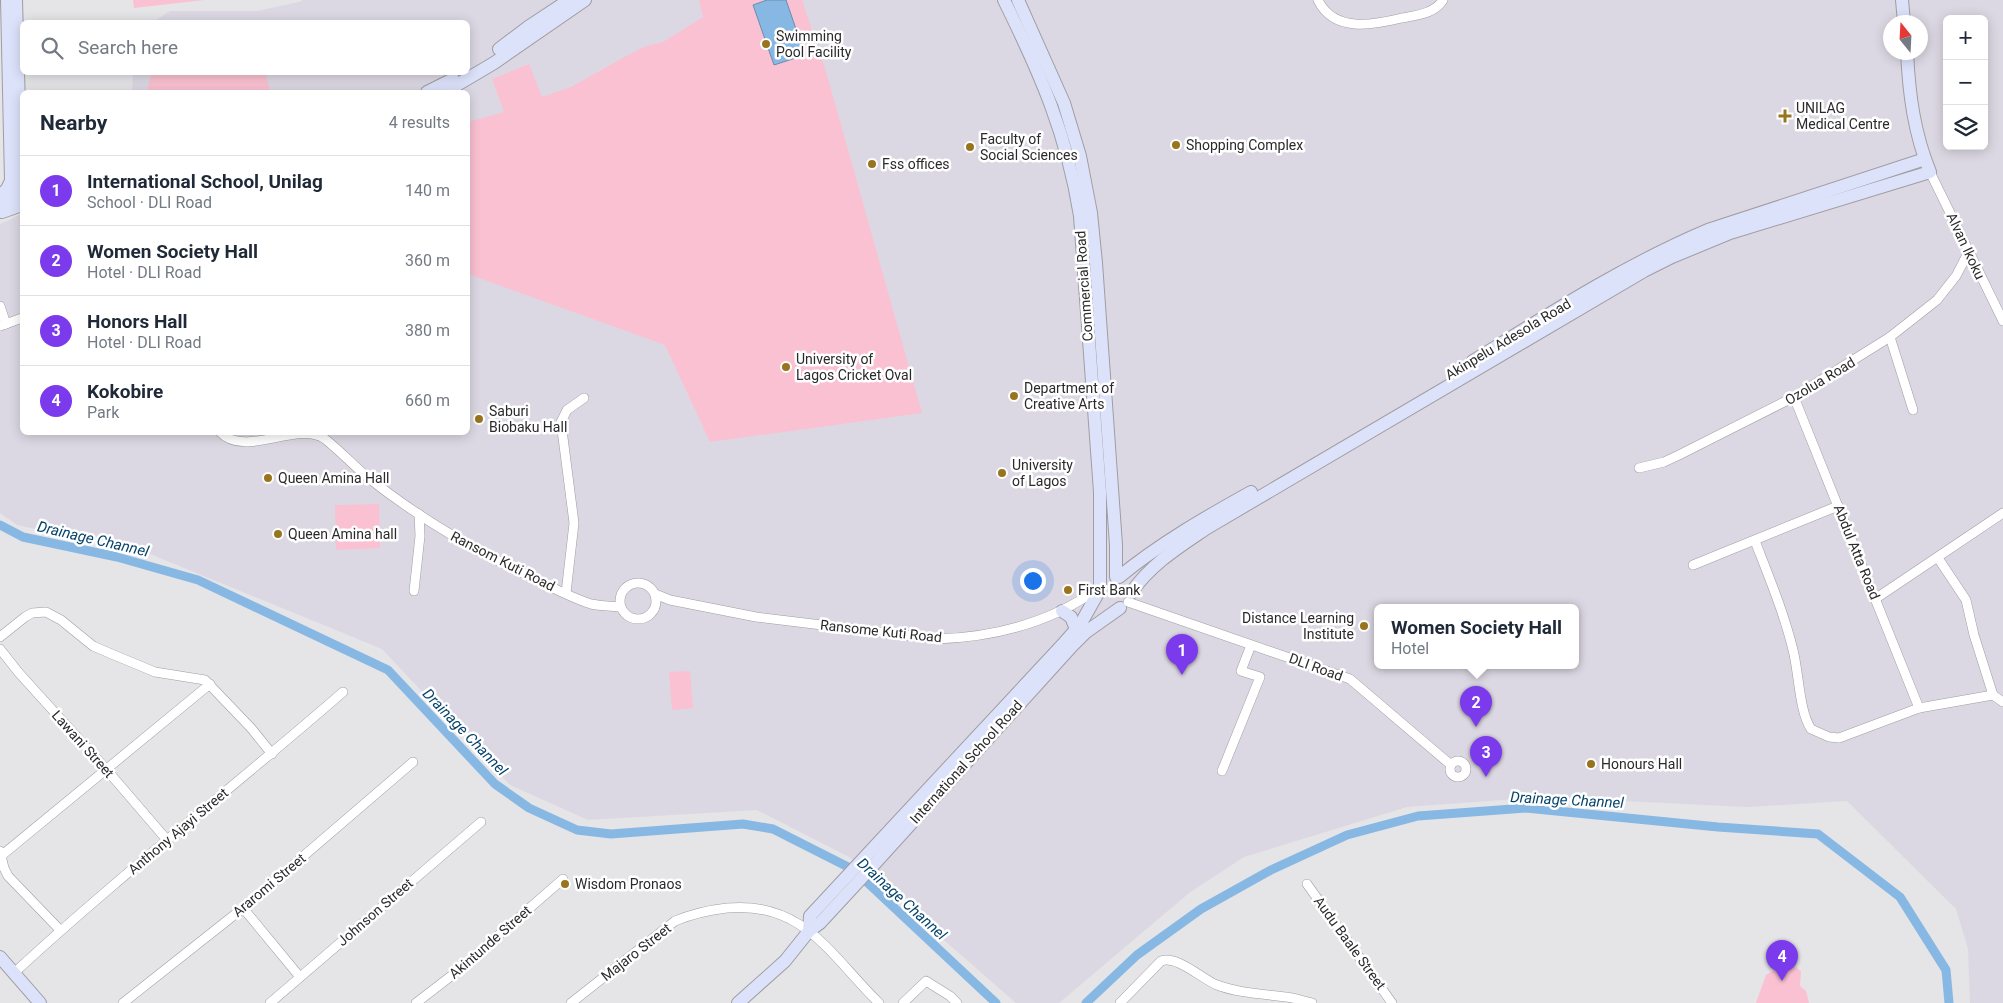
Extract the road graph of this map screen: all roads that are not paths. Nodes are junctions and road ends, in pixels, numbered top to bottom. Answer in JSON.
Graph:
{"nodes":[{"id":1,"x":7,"y":0,"type":"edge"},
{"id":2,"x":16,"y":0,"type":"edge"},
{"id":3,"x":569,"y":0,"type":"edge"},
{"id":4,"x":585,"y":0,"type":"edge"},
{"id":5,"x":1004,"y":0,"type":"edge"},
{"id":6,"x":1018,"y":0,"type":"edge"},
{"id":7,"x":1318,"y":0,"type":"edge"},
{"id":8,"x":1443,"y":0,"type":"edge"},
{"id":9,"x":1902,"y":0,"type":"edge"},
{"id":10,"x":1903,"y":15,"type":"edge"},
{"id":11,"x":4,"y":55,"type":"edge"},
{"id":12,"x":1907,"y":60,"type":"edge"},
{"id":13,"x":470,"y":69,"type":"edge"},
{"id":14,"x":458,"y":75,"type":"edge"},
{"id":15,"x":431,"y":90,"type":"edge"},
{"id":16,"x":448,"y":90,"type":"edge"},
{"id":17,"x":20,"y":101,"type":"edge"},
{"id":18,"x":1925,"y":159,"type":"junction"},
{"id":19,"x":11,"y":170,"type":"junction"},
{"id":20,"x":1930,"y":172,"type":"junction"},
{"id":21,"x":20,"y":182,"type":"edge"},
{"id":22,"x":20,"y":186,"type":"edge"},
{"id":23,"x":20,"y":190,"type":"edge"},
{"id":24,"x":0,"y":196,"type":"edge"},
{"id":25,"x":20,"y":206,"type":"edge"},
{"id":26,"x":0,"y":208,"type":"edge"},
{"id":27,"x":0,"y":213,"type":"edge"},
{"id":28,"x":1969,"y":251,"type":"junction"},
{"id":29,"x":0,"y":306,"type":"edge"},
{"id":30,"x":20,"y":319,"type":"edge"},
{"id":31,"x":2003,"y":321,"type":"edge"},
{"id":32,"x":3,"y":325,"type":"edge"},
{"id":33,"x":1890,"y":337,"type":"junction"},
{"id":34,"x":1794,"y":397,"type":"junction"},
{"id":35,"x":584,"y":398,"type":"dead end"},
{"id":36,"x":1913,"y":410,"type":"dead end"},
{"id":37,"x":223,"y":435,"type":"edge"},
{"id":38,"x":297,"y":435,"type":"edge"},
{"id":39,"x":324,"y":435,"type":"edge"},
{"id":40,"x":1638,"y":468,"type":"dead end"},
{"id":41,"x":1838,"y":506,"type":"junction"},
{"id":42,"x":2003,"y":513,"type":"edge"},
{"id":43,"x":419,"y":514,"type":"junction"},
{"id":44,"x":1755,"y":540,"type":"junction"},
{"id":45,"x":1938,"y":558,"type":"junction"},
{"id":46,"x":1693,"y":565,"type":"dead end"},
{"id":47,"x":1117,"y":577,"type":"junction"},
{"id":48,"x":1099,"y":589,"type":"junction"},
{"id":49,"x":414,"y":591,"type":"dead end"},
{"id":50,"x":566,"y":593,"type":"junction"},
{"id":51,"x":655,"y":594,"type":"junction"},
{"id":52,"x":1875,"y":599,"type":"junction"},
{"id":53,"x":1126,"y":601,"type":"junction"},
{"id":54,"x":621,"y":607,"type":"junction"},
{"id":55,"x":1062,"y":611,"type":"junction"},
{"id":56,"x":1076,"y":629,"type":"junction"},
{"id":57,"x":0,"y":637,"type":"edge"},
{"id":58,"x":1251,"y":645,"type":"junction"},
{"id":59,"x":0,"y":649,"type":"edge"},
{"id":60,"x":210,"y":684,"type":"junction"},
{"id":61,"x":343,"y":692,"type":"dead end"},
{"id":62,"x":1993,"y":695,"type":"junction"},
{"id":63,"x":2003,"y":702,"type":"edge"},
{"id":64,"x":1919,"y":708,"type":"junction"},
{"id":65,"x":272,"y":754,"type":"junction"},
{"id":66,"x":413,"y":762,"type":"dead end"},
{"id":67,"x":1451,"y":765,"type":"dead end"},
{"id":68,"x":106,"y":769,"type":"junction"},
{"id":69,"x":1222,"y":771,"type":"dead end"},
{"id":70,"x":481,"y":822,"type":"dead end"},
{"id":71,"x":167,"y":840,"type":"junction"},
{"id":72,"x":0,"y":853,"type":"edge"},
{"id":73,"x":864,"y":866,"type":"junction"},
{"id":74,"x":563,"y":879,"type":"dead end"},
{"id":75,"x":1307,"y":884,"type":"dead end"},
{"id":76,"x":243,"y":908,"type":"junction"},
{"id":77,"x":60,"y":930,"type":"junction"},
{"id":78,"x":809,"y":931,"type":"junction"},
{"id":79,"x":0,"y":957,"type":"edge"},
{"id":80,"x":14,"y":973,"type":"junction"},
{"id":81,"x":300,"y":977,"type":"junction"},
{"id":82,"x":40,"y":1003,"type":"edge"},
{"id":83,"x":123,"y":1003,"type":"edge"},
{"id":84,"x":270,"y":1003,"type":"edge"},
{"id":85,"x":416,"y":1003,"type":"edge"},
{"id":86,"x":571,"y":1003,"type":"edge"},
{"id":87,"x":738,"y":1003,"type":"edge"},
{"id":88,"x":879,"y":1003,"type":"edge"},
{"id":89,"x":903,"y":1003,"type":"edge"},
{"id":90,"x":957,"y":1003,"type":"edge"},
{"id":91,"x":1120,"y":1003,"type":"edge"},
{"id":92,"x":1312,"y":1003,"type":"edge"},
{"id":93,"x":1392,"y":1003,"type":"edge"}],
"edges":[{"from":1,"to":11,"type":"street"},
{"from":2,"to":17,"type":"street"},
{"from":3,"to":13,"type":"street"},
{"from":4,"to":16,"type":"street"},
{"from":5,"to":48,"type":"street","name":"Commercial Road"},
{"from":6,"to":47,"type":"street","name":"Commercial Road"},
{"from":7,"to":8,"type":"street"},
{"from":9,"to":10,"type":"street"},
{"from":11,"to":19,"type":"street"},
{"from":12,"to":18,"type":"street"},
{"from":14,"to":15,"type":"street"},
{"from":18,"to":20,"type":"street"},
{"from":18,"to":47,"type":"street","name":"Akinpelu Adesola Road"},
{"from":19,"to":21,"type":"street"},
{"from":19,"to":24,"type":"street"},
{"from":20,"to":28,"type":"street","name":"Alvan Ikoku"},
{"from":20,"to":53,"type":"street","name":"Akinpelu Adesola Road"},
{"from":22,"to":24,"type":"street"},
{"from":23,"to":26,"type":"street"},
{"from":25,"to":27,"type":"street"},
{"from":28,"to":31,"type":"street","name":"Alvan Ikoku"},
{"from":28,"to":33,"type":"street","name":"Ozolua Road"},
{"from":29,"to":32,"type":"street"},
{"from":30,"to":32,"type":"street"},
{"from":33,"to":34,"type":"street","name":"Ozolua Road"},
{"from":33,"to":36,"type":"street"},
{"from":34,"to":40,"type":"street","name":"Ozolua Road"},
{"from":34,"to":41,"type":"street","name":"Abdul Atta Road"},
{"from":35,"to":50,"type":"street"},
{"from":37,"to":38,"type":"street"},
{"from":39,"to":43,"type":"street","name":"Ransom Kuti Road"},
{"from":41,"to":44,"type":"street"},
{"from":41,"to":52,"type":"street","name":"Abdul Atta Road"},
{"from":42,"to":45,"type":"street"},
{"from":43,"to":49,"type":"street"},
{"from":43,"to":50,"type":"street","name":"Ransom Kuti Road"},
{"from":44,"to":46,"type":"street"},
{"from":44,"to":64,"type":"street"},
{"from":45,"to":52,"type":"street"},
{"from":45,"to":62,"type":"street"},
{"from":47,"to":48,"type":"street"},
{"from":47,"to":53,"type":"street"},
{"from":48,"to":53,"type":"street"},
{"from":48,"to":55,"type":"street","name":"Ransome Kuti Road"},
{"from":48,"to":56,"type":"street","name":"International School Road"},
{"from":50,"to":54,"type":"street","name":"Ransom Kuti Road"},
{"from":51,"to":54,"type":"street"},
{"from":51,"to":54,"type":"street"},
{"from":51,"to":55,"type":"street","name":"Ransome Kuti Road"},
{"from":52,"to":64,"type":"street","name":"Abdul Atta Road"},
{"from":53,"to":58,"type":"street","name":"DLI Road"},
{"from":53,"to":73,"type":"street","name":"International School Road"},
{"from":55,"to":56,"type":"street"},
{"from":56,"to":73,"type":"street","name":"International School Road"},
{"from":57,"to":60,"type":"street"},
{"from":58,"to":67,"type":"street","name":"DLI Road"},
{"from":58,"to":69,"type":"street"},
{"from":59,"to":68,"type":"street","name":"Lawani Street"},
{"from":60,"to":65,"type":"street"},
{"from":60,"to":68,"type":"street"},
{"from":61,"to":65,"type":"street","name":"Anthony Ajayi Street"},
{"from":62,"to":63,"type":"street"},
{"from":62,"to":64,"type":"street"},
{"from":65,"to":71,"type":"street","name":"Anthony Ajayi Street"},
{"from":66,"to":76,"type":"street","name":"Araromi Street"},
{"from":68,"to":71,"type":"street","name":"Lawani Street"},
{"from":68,"to":72,"type":"street"},
{"from":70,"to":81,"type":"street","name":"Johnson Street"},
{"from":71,"to":77,"type":"street","name":"Anthony Ajayi Street"},
{"from":72,"to":77,"type":"street"},
{"from":73,"to":78,"type":"street","name":"International School Road"},
{"from":74,"to":85,"type":"street","name":"Akintunde Street"},
{"from":75,"to":93,"type":"street","name":"Audu Baale Street"},
{"from":76,"to":81,"type":"street"},
{"from":76,"to":83,"type":"street","name":"Araromi Street"},
{"from":77,"to":80,"type":"street","name":"Anthony Ajayi Street"},
{"from":78,"to":86,"type":"street","name":"Majaro Street"},
{"from":78,"to":87,"type":"street"},
{"from":78,"to":88,"type":"street","name":"Majaro Street"},
{"from":79,"to":80,"type":"street"},
{"from":80,"to":82,"type":"street"},
{"from":81,"to":84,"type":"street","name":"Johnson Street"},
{"from":89,"to":90,"type":"street"},
{"from":91,"to":92,"type":"street"}]}
